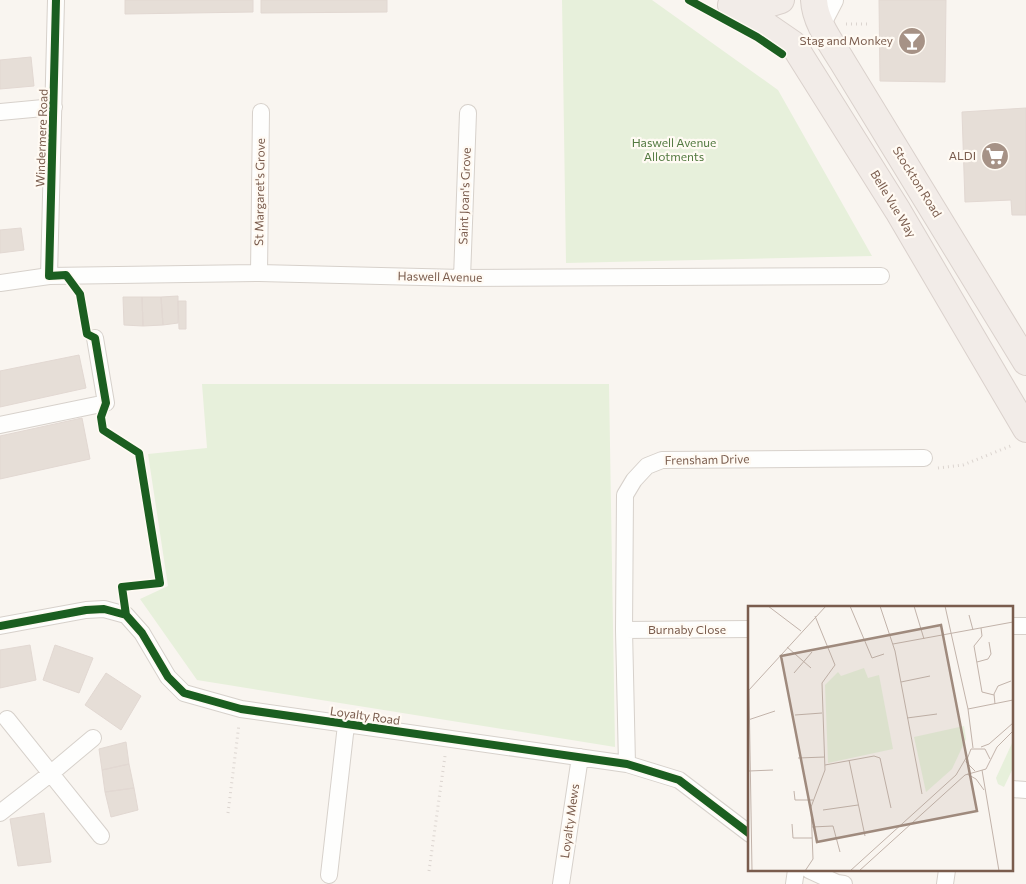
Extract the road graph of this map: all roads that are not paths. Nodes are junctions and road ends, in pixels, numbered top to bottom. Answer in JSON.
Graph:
{"nodes":[{"id":1,"x":56,"y":0,"type":"edge"},
{"id":2,"x":781,"y":0,"type":"edge"},
{"id":3,"x":726,"y":2,"type":"edge"},
{"id":4,"x":827,"y":12,"type":"edge"},
{"id":5,"x":54,"y":107,"type":"junction"},
{"id":6,"x":0,"y":112,"type":"edge"},
{"id":7,"x":261,"y":112,"type":"dead end"},
{"id":8,"x":468,"y":113,"type":"dead end"},
{"id":9,"x":259,"y":273,"type":"junction"},
{"id":10,"x":49,"y":276,"type":"junction"},
{"id":11,"x":881,"y":276,"type":"dead end"},
{"id":12,"x":462,"y":278,"type":"junction"},
{"id":13,"x":0,"y":283,"type":"edge"},
{"id":14,"x":95,"y":338,"type":"dead end"},
{"id":15,"x":1026,"y":362,"type":"edge"},
{"id":16,"x":0,"y":425,"type":"edge"},
{"id":17,"x":1021,"y":436,"type":"edge"},
{"id":18,"x":924,"y":458,"type":"road end"},
{"id":19,"x":0,"y":626,"type":"edge"},
{"id":20,"x":748,"y":629,"type":"edge"},
{"id":21,"x":624,"y":630,"type":"junction"},
{"id":22,"x":7,"y":719,"type":"dead end"},
{"id":23,"x":346,"y":725,"type":"junction"},
{"id":24,"x":93,"y":738,"type":"dead end"},
{"id":25,"x":580,"y":757,"type":"junction"},
{"id":26,"x":626,"y":764,"type":"junction"},
{"id":27,"x":50,"y":774,"type":"junction"},
{"id":28,"x":0,"y":813,"type":"edge"},
{"id":29,"x":748,"y":832,"type":"edge"},
{"id":30,"x":101,"y":836,"type":"dead end"},
{"id":31,"x":813,"y":872,"type":"edge"},
{"id":32,"x":329,"y":875,"type":"dead end"},
{"id":33,"x":561,"y":884,"type":"edge"},
{"id":34,"x":844,"y":884,"type":"edge"}],
"edges":[{"from":1,"to":5,"type":"street","name":"Windermere Road"},
{"from":2,"to":3,"type":"highway"},
{"from":3,"to":17,"type":"highway","name":"Belle Vue Way"},
{"from":4,"to":15,"type":"highway","name":"Stockton Road"},
{"from":5,"to":6,"type":"street"},
{"from":5,"to":10,"type":"street","name":"Windermere Road"},
{"from":7,"to":9,"type":"street","name":"St Margaret's Grove"},
{"from":8,"to":12,"type":"street","name":"Saint Joan's Grove"},
{"from":9,"to":10,"type":"street","name":"Haswell Avenue"},
{"from":9,"to":12,"type":"street","name":"Haswell Avenue"},
{"from":10,"to":13,"type":"street","name":"Haswell Avenue"},
{"from":11,"to":12,"type":"street","name":"Haswell Avenue"},
{"from":14,"to":16,"type":"street"},
{"from":18,"to":21,"type":"street","name":"Frensham Drive"},
{"from":19,"to":23,"type":"street","name":"Loyalty Road"},
{"from":20,"to":21,"type":"street","name":"Burnaby Close"},
{"from":21,"to":26,"type":"street","name":"Frensham Drive"},
{"from":22,"to":27,"type":"street"},
{"from":23,"to":25,"type":"street","name":"Loyalty Road"},
{"from":23,"to":32,"type":"street","name":"Loyalty Road"},
{"from":24,"to":27,"type":"street"},
{"from":25,"to":26,"type":"street","name":"Loyalty Road"},
{"from":25,"to":33,"type":"street","name":"Loyalty Mews"},
{"from":26,"to":29,"type":"street","name":"Loyalty Road"},
{"from":27,"to":28,"type":"street"},
{"from":27,"to":30,"type":"street"},
{"from":31,"to":34,"type":"street"}]}
